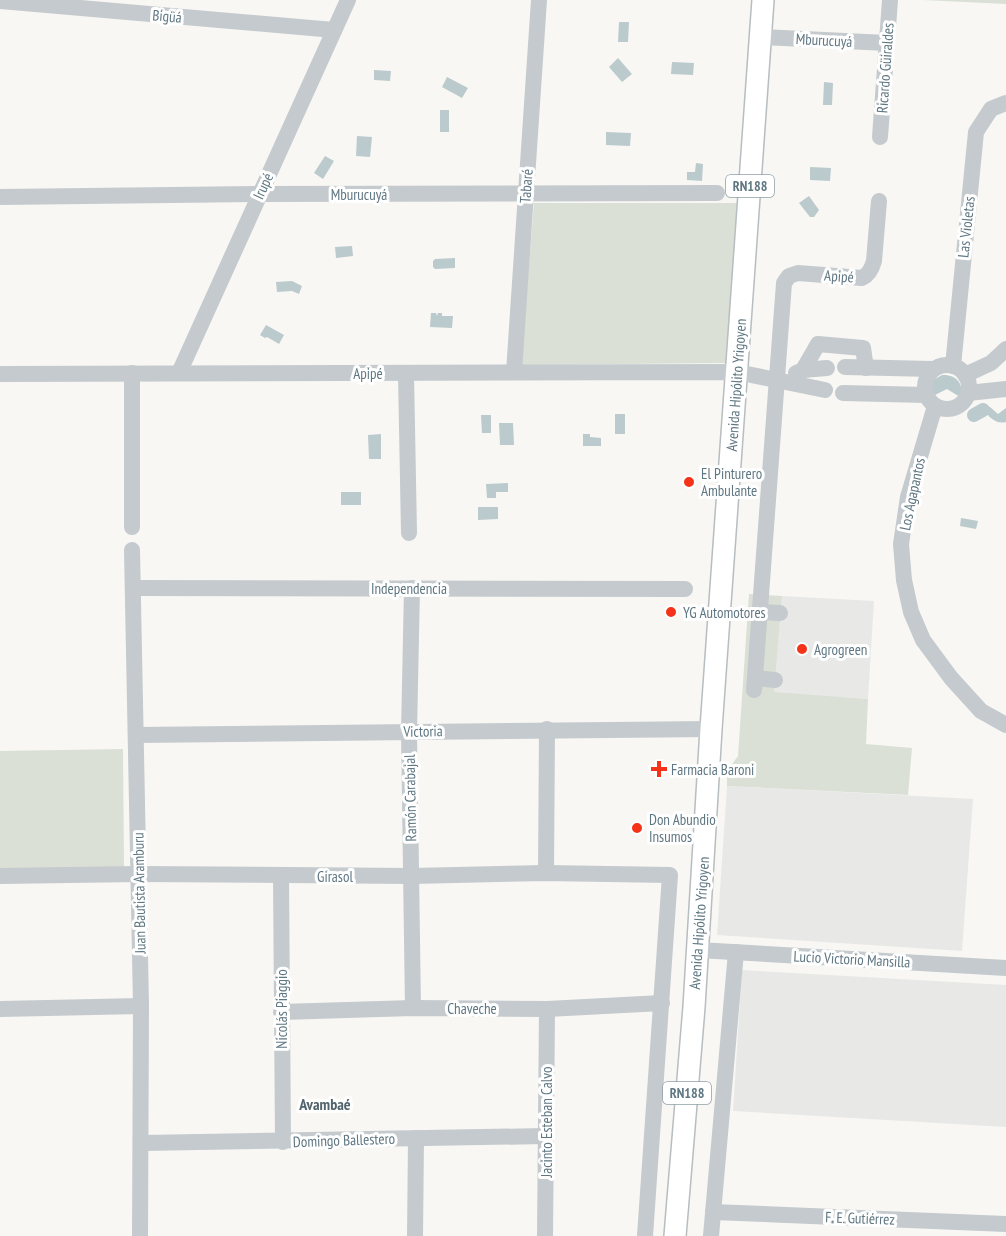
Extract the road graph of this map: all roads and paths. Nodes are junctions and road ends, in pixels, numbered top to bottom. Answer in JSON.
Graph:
{"nodes":[{"id":1,"x":348,"y":0,"type":"edge"},
{"id":2,"x":539,"y":0,"type":"edge"},
{"id":3,"x":763,"y":0,"type":"edge"},
{"id":4,"x":890,"y":0,"type":"edge"},
{"id":5,"x":0,"y":2,"type":"edge"},
{"id":6,"x":334,"y":30,"type":"junction"},
{"id":7,"x":760,"y":37,"type":"junction"},
{"id":8,"x":886,"y":43,"type":"junction"},
{"id":9,"x":1006,"y":103,"type":"edge"},
{"id":10,"x":880,"y":137,"type":"dead end"},
{"id":11,"x":717,"y":193,"type":"dead end"},
{"id":12,"x":259,"y":194,"type":"junction"},
{"id":13,"x":526,"y":194,"type":"junction"},
{"id":14,"x":0,"y":197,"type":"edge"},
{"id":15,"x":879,"y":201,"type":"dead end"},
{"id":16,"x":1006,"y":349,"type":"edge"},
{"id":17,"x":845,"y":367,"type":"dead end"},
{"id":18,"x":827,"y":368,"type":"dead end"},
{"id":19,"x":866,"y":368,"type":"junction"},
{"id":20,"x":933,"y":369,"type":"junction"},
{"id":21,"x":803,"y":370,"type":"junction"},
{"id":22,"x":514,"y":372,"type":"junction"},
{"id":23,"x":737,"y":372,"type":"junction"},
{"id":24,"x":132,"y":373,"type":"junction"},
{"id":25,"x":178,"y":373,"type":"junction"},
{"id":26,"x":406,"y":373,"type":"junction"},
{"id":27,"x":0,"y":374,"type":"edge"},
{"id":28,"x":1006,"y":378,"type":"edge"},
{"id":29,"x":964,"y":379,"type":"junction"},
{"id":30,"x":776,"y":381,"type":"junction"},
{"id":31,"x":1006,"y":389,"type":"edge"},
{"id":32,"x":825,"y":390,"type":"dead end"},
{"id":33,"x":843,"y":393,"type":"dead end"},
{"id":34,"x":930,"y":401,"type":"junction"},
{"id":35,"x":132,"y":526,"type":"dead end"},
{"id":36,"x":409,"y":532,"type":"dead end"},
{"id":37,"x":132,"y":550,"type":"dead end"},
{"id":38,"x":133,"y":588,"type":"junction"},
{"id":39,"x":412,"y":588,"type":"junction"},
{"id":40,"x":685,"y":589,"type":"dead end"},
{"id":41,"x":760,"y":612,"type":"junction"},
{"id":42,"x":780,"y":613,"type":"dead end"},
{"id":43,"x":775,"y":680,"type":"dead end"},
{"id":44,"x":1006,"y":725,"type":"edge"},
{"id":45,"x":547,"y":729,"type":"junction"},
{"id":46,"x":711,"y":729,"type":"junction"},
{"id":47,"x":409,"y":732,"type":"junction"},
{"id":48,"x":136,"y":735,"type":"junction"},
{"id":49,"x":546,"y":873,"type":"junction"},
{"id":50,"x":139,"y":874,"type":"junction"},
{"id":51,"x":281,"y":875,"type":"junction"},
{"id":52,"x":0,"y":876,"type":"edge"},
{"id":53,"x":412,"y":876,"type":"junction"},
{"id":54,"x":698,"y":950,"type":"junction"},
{"id":55,"x":736,"y":952,"type":"junction"},
{"id":56,"x":1006,"y":968,"type":"edge"},
{"id":57,"x":662,"y":1003,"type":"junction"},
{"id":58,"x":141,"y":1006,"type":"junction"},
{"id":59,"x":413,"y":1008,"type":"junction"},
{"id":60,"x":0,"y":1009,"type":"edge"},
{"id":61,"x":547,"y":1009,"type":"junction"},
{"id":62,"x":281,"y":1012,"type":"junction"},
{"id":63,"x":546,"y":1136,"type":"junction"},
{"id":64,"x":416,"y":1138,"type":"junction"},
{"id":65,"x":282,"y":1142,"type":"junction"},
{"id":66,"x":142,"y":1143,"type":"junction"},
{"id":67,"x":713,"y":1212,"type":"junction"},
{"id":68,"x":1006,"y":1224,"type":"edge"},
{"id":69,"x":140,"y":1236,"type":"edge"},
{"id":70,"x":415,"y":1236,"type":"edge"},
{"id":71,"x":545,"y":1236,"type":"edge"},
{"id":72,"x":645,"y":1236,"type":"edge"},
{"id":73,"x":675,"y":1236,"type":"edge"},
{"id":74,"x":711,"y":1236,"type":"edge"}],
"edges":[{"from":1,"to":6,"type":"street","name":"Irupé"},
{"from":2,"to":13,"type":"street","name":"Tabaré"},
{"from":3,"to":7,"type":"main road","name":"Avenida Hipólito Yrigoyen","number":"RN188"},
{"from":4,"to":8,"type":"street","name":"Ricardo Güiraldes"},
{"from":5,"to":6,"type":"street","name":"Bigüá"},
{"from":6,"to":12,"type":"street","name":"Irupé"},
{"from":7,"to":8,"type":"street","name":"Mburucuyá"},
{"from":7,"to":23,"type":"main road","name":"Avenida Hipólito Yrigoyen","number":"RN188"},
{"from":8,"to":10,"type":"street","name":"Ricardo Güiraldes"},
{"from":9,"to":29,"type":"street","name":"Las Violetas"},
{"from":11,"to":13,"type":"street","name":"Mburucuyá"},
{"from":12,"to":13,"type":"street","name":"Mburucuyá"},
{"from":12,"to":14,"type":"street","name":"Mburucuyá"},
{"from":12,"to":25,"type":"street","name":"Irupé"},
{"from":13,"to":22,"type":"street","name":"Tabaré"},
{"from":15,"to":30,"type":"street","name":"Apipé"},
{"from":16,"to":29,"type":"street"},
{"from":17,"to":19,"type":"street"},
{"from":18,"to":21,"type":"street"},
{"from":19,"to":20,"type":"street"},
{"from":19,"to":21,"type":"street"},
{"from":20,"to":29,"type":"street"},
{"from":20,"to":34,"type":"street"},
{"from":21,"to":30,"type":"street"},
{"from":22,"to":23,"type":"street","name":"Apipé"},
{"from":22,"to":26,"type":"street","name":"Apipé"},
{"from":23,"to":30,"type":"street","name":"Apipé"},
{"from":23,"to":46,"type":"main road","name":"Avenida Hipólito Yrigoyen","number":"RN188"},
{"from":24,"to":25,"type":"street","name":"Apipé"},
{"from":24,"to":27,"type":"street","name":"Apipé"},
{"from":24,"to":35,"type":"street"},
{"from":25,"to":26,"type":"street","name":"Apipé"},
{"from":26,"to":36,"type":"street"},
{"from":28,"to":29,"type":"street"},
{"from":29,"to":31,"type":"street"},
{"from":29,"to":34,"type":"street"},
{"from":30,"to":32,"type":"street","name":"Apipé"},
{"from":30,"to":41,"type":"street"},
{"from":33,"to":34,"type":"street"},
{"from":34,"to":44,"type":"street","name":"Los Agapantos"},
{"from":37,"to":38,"type":"street","name":"Juan Bautista Aramburu"},
{"from":38,"to":39,"type":"street","name":"Independencia"},
{"from":38,"to":48,"type":"street","name":"Juan Bautista Aramburu"},
{"from":39,"to":40,"type":"street","name":"Independencia"},
{"from":39,"to":47,"type":"street","name":"Ramón Carabajal"},
{"from":41,"to":42,"type":"street"},
{"from":41,"to":43,"type":"street"},
{"from":45,"to":46,"type":"street","name":"Victoria"},
{"from":45,"to":47,"type":"street","name":"Victoria"},
{"from":45,"to":49,"type":"street"},
{"from":46,"to":54,"type":"main road","name":"Avenida Hipólito Yrigoyen","number":"RN188"},
{"from":47,"to":48,"type":"street","name":"Victoria"},
{"from":47,"to":53,"type":"street","name":"Ramón Carabajal"},
{"from":48,"to":50,"type":"street","name":"Juan Bautista Aramburu"},
{"from":49,"to":53,"type":"street","name":"Girasol"},
{"from":49,"to":57,"type":"street","name":"Girasol"},
{"from":50,"to":51,"type":"street","name":"Girasol"},
{"from":50,"to":52,"type":"street","name":"Girasol"},
{"from":50,"to":58,"type":"street","name":"Juan Bautista Aramburu"},
{"from":51,"to":53,"type":"street","name":"Girasol"},
{"from":51,"to":62,"type":"street","name":"Nicolás Piaggio"},
{"from":53,"to":59,"type":"street","name":"Ramón Carabajal"},
{"from":54,"to":55,"type":"street","name":"Lucio Victorio Mansilla"},
{"from":54,"to":73,"type":"main road","name":"Avenida Hipólito Yrigoyen","number":"RN188"},
{"from":55,"to":56,"type":"street","name":"Lucio Victorio Mansilla"},
{"from":55,"to":67,"type":"street"},
{"from":57,"to":61,"type":"street","name":"Chaveche"},
{"from":57,"to":72,"type":"street"},
{"from":58,"to":60,"type":"street"},
{"from":58,"to":66,"type":"street","name":"Juan Bautista Aramburu"},
{"from":59,"to":61,"type":"street","name":"Chaveche"},
{"from":59,"to":62,"type":"street","name":"Chaveche"},
{"from":61,"to":63,"type":"street","name":"Jacinto Esteban Calvo"},
{"from":62,"to":65,"type":"street","name":"Nicolás Piaggio"},
{"from":63,"to":64,"type":"street","name":"Domingo Ballestero"},
{"from":63,"to":71,"type":"street","name":"Jacinto Esteban Calvo"},
{"from":64,"to":65,"type":"street","name":"Domingo Ballestero"},
{"from":64,"to":70,"type":"street"},
{"from":65,"to":66,"type":"street","name":"Domingo Ballestero"},
{"from":66,"to":69,"type":"street","name":"Juan Bautista Aramburu"},
{"from":67,"to":68,"type":"street","name":"F. E. Gutiérrez"},
{"from":67,"to":74,"type":"street"}]}
